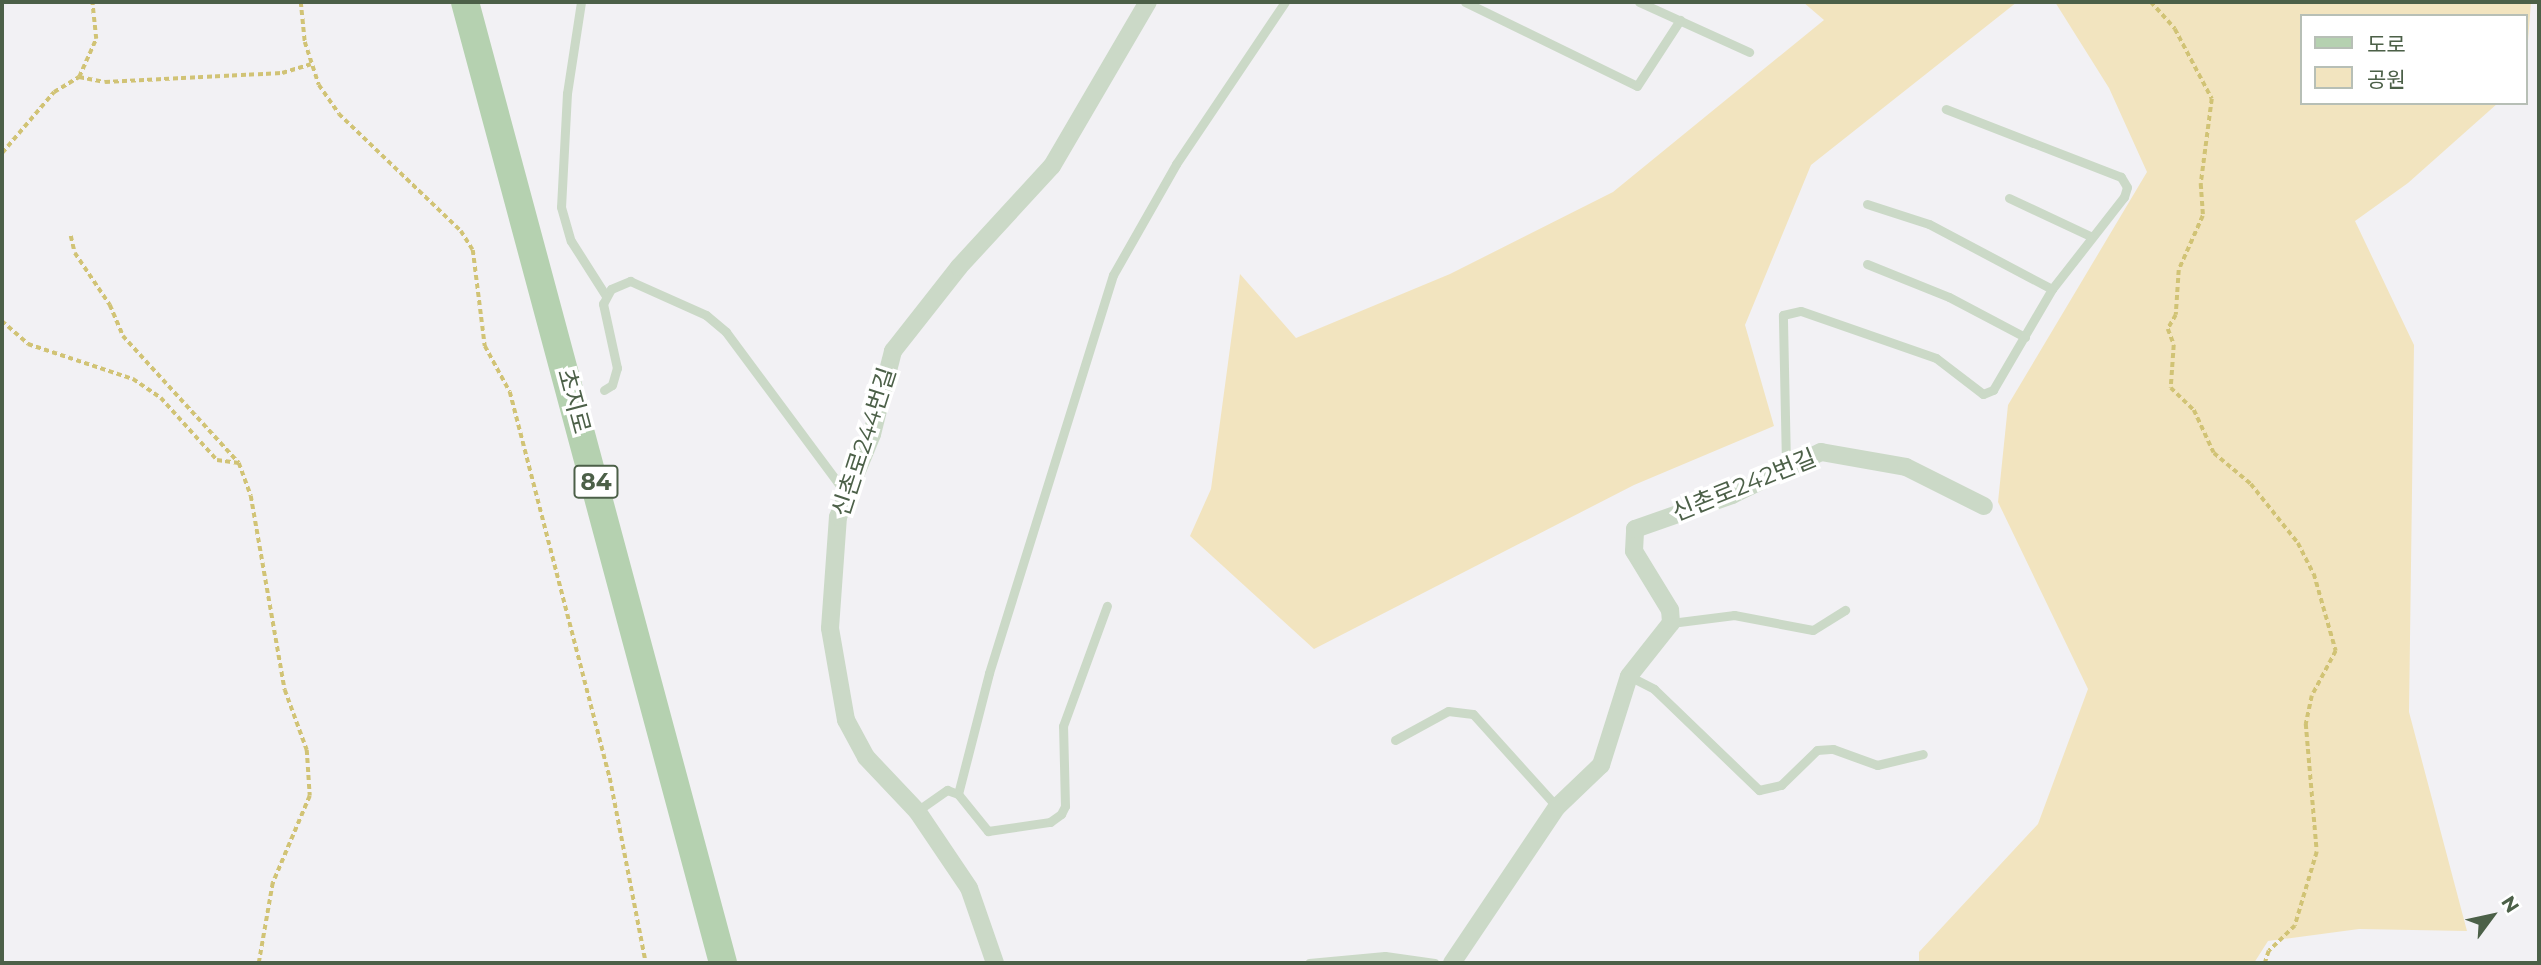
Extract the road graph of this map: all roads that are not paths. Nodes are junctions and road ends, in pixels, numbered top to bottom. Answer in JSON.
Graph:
{"nodes":[{"id":1,"x":465,"y":2,"type":"edge"},
{"id":2,"x":581,"y":2,"type":"edge"},
{"id":3,"x":1148,"y":2,"type":"edge"},
{"id":4,"x":1285,"y":2,"type":"edge"},
{"id":5,"x":1465,"y":2,"type":"edge"},
{"id":6,"x":1639,"y":2,"type":"edge"},
{"id":7,"x":1680,"y":20,"type":"junction"},
{"id":8,"x":1749,"y":52,"type":"dead end"},
{"id":9,"x":1946,"y":109,"type":"dead end"},
{"id":10,"x":2009,"y":198,"type":"dead end"},
{"id":11,"x":1867,"y":204,"type":"dead end"},
{"id":12,"x":2090,"y":236,"type":"junction"},
{"id":13,"x":1867,"y":264,"type":"dead end"},
{"id":14,"x":2052,"y":289,"type":"junction"},
{"id":15,"x":606,"y":296,"type":"junction"},
{"id":16,"x":2025,"y":337,"type":"junction"},
{"id":17,"x":604,"y":390,"type":"dead end"},
{"id":18,"x":1786,"y":464,"type":"junction"},
{"id":19,"x":845,"y":492,"type":"junction"},
{"id":20,"x":1984,"y":506,"type":"dead end"},
{"id":21,"x":1107,"y":606,"type":"dead end"},
{"id":22,"x":1845,"y":610,"type":"dead end"},
{"id":23,"x":1671,"y":623,"type":"junction"},
{"id":24,"x":1629,"y":676,"type":"junction"},
{"id":25,"x":1395,"y":740,"type":"dead end"},
{"id":26,"x":1923,"y":754,"type":"dead end"},
{"id":27,"x":958,"y":794,"type":"junction"},
{"id":28,"x":1557,"y":807,"type":"junction"},
{"id":29,"x":917,"y":811,"type":"junction"},
{"id":30,"x":723,"y":963,"type":"edge"},
{"id":31,"x":995,"y":963,"type":"edge"},
{"id":32,"x":1309,"y":963,"type":"edge"},
{"id":33,"x":1435,"y":963,"type":"edge"},
{"id":34,"x":1452,"y":963,"type":"edge"}],
"edges":[{"from":1,"to":30,"type":"main road","name":"초지로","number":"84"},
{"from":2,"to":15,"type":"lane"},
{"from":3,"to":19,"type":"street","name":"신촌로244번길"},
{"from":4,"to":27,"type":"lane"},
{"from":5,"to":7,"type":"lane"},
{"from":6,"to":7,"type":"lane"},
{"from":7,"to":8,"type":"lane"},
{"from":9,"to":12,"type":"lane"},
{"from":10,"to":12,"type":"lane"},
{"from":11,"to":14,"type":"lane"},
{"from":12,"to":14,"type":"lane"},
{"from":13,"to":16,"type":"lane"},
{"from":14,"to":16,"type":"lane"},
{"from":15,"to":17,"type":"lane"},
{"from":15,"to":19,"type":"lane"},
{"from":16,"to":18,"type":"lane"},
{"from":18,"to":20,"type":"street","name":"신촌로242번길"},
{"from":18,"to":23,"type":"street","name":"신촌로242번길"},
{"from":19,"to":29,"type":"street","name":"신촌로244번길"},
{"from":21,"to":27,"type":"lane"},
{"from":22,"to":23,"type":"lane"},
{"from":23,"to":24,"type":"street"},
{"from":24,"to":26,"type":"lane"},
{"from":24,"to":28,"type":"street"},
{"from":25,"to":28,"type":"lane"},
{"from":27,"to":29,"type":"lane"},
{"from":28,"to":34,"type":"street"},
{"from":29,"to":31,"type":"street","name":"신촌로244번길"},
{"from":32,"to":33,"type":"lane"}]}
